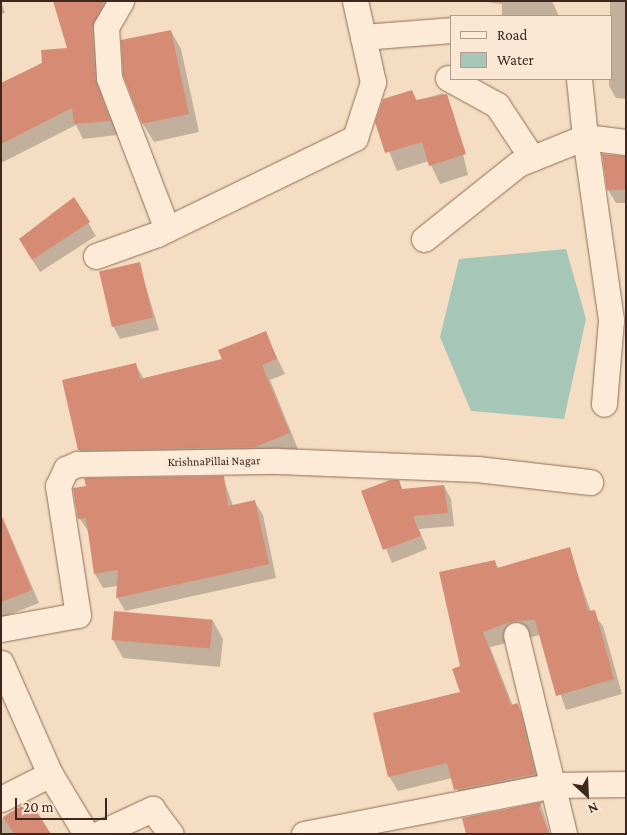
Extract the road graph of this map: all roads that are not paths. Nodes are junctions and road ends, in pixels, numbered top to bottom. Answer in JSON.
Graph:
{"nodes":[{"id":1,"x":121,"y":1,"type":"edge"},
{"id":2,"x":355,"y":1,"type":"edge"},
{"id":3,"x":450,"y":30,"type":"edge"},
{"id":4,"x":363,"y":37,"type":"junction"},
{"id":5,"x":452,"y":80,"type":"edge"},
{"id":6,"x":579,"y":80,"type":"edge"},
{"id":7,"x":585,"y":137,"type":"junction"},
{"id":8,"x":626,"y":142,"type":"edge"},
{"id":9,"x":532,"y":158,"type":"junction"},
{"id":10,"x":167,"y":229,"type":"junction"},
{"id":11,"x":424,"y":239,"type":"dead end"},
{"id":12,"x":96,"y":256,"type":"dead end"},
{"id":13,"x":604,"y":404,"type":"dead end"},
{"id":14,"x":590,"y":482,"type":"dead end"},
{"id":15,"x":1,"y":628,"type":"edge"},
{"id":16,"x":516,"y":635,"type":"dead end"},
{"id":17,"x":1,"y":663,"type":"edge"},
{"id":18,"x":50,"y":774,"type":"junction"},
{"id":19,"x":626,"y":784,"type":"edge"},
{"id":20,"x":554,"y":785,"type":"junction"},
{"id":21,"x":1,"y":799,"type":"edge"},
{"id":22,"x":86,"y":834,"type":"edge"},
{"id":23,"x":98,"y":834,"type":"edge"},
{"id":24,"x":171,"y":834,"type":"edge"},
{"id":25,"x":304,"y":834,"type":"edge"},
{"id":26,"x":564,"y":834,"type":"edge"}],
"edges":[{"from":1,"to":10,"type":"street"},
{"from":2,"to":4,"type":"street"},
{"from":3,"to":4,"type":"street"},
{"from":4,"to":10,"type":"street"},
{"from":5,"to":9,"type":"street"},
{"from":6,"to":7,"type":"street"},
{"from":7,"to":8,"type":"street"},
{"from":7,"to":9,"type":"street"},
{"from":7,"to":13,"type":"street"},
{"from":9,"to":11,"type":"street"},
{"from":10,"to":12,"type":"street"},
{"from":14,"to":15,"type":"street","name":"KrishnaPillai Nagar"},
{"from":16,"to":20,"type":"street"},
{"from":17,"to":18,"type":"street"},
{"from":18,"to":21,"type":"street"},
{"from":18,"to":22,"type":"street"},
{"from":19,"to":20,"type":"street"},
{"from":20,"to":25,"type":"street"},
{"from":20,"to":26,"type":"street"},
{"from":23,"to":24,"type":"street"}]}
